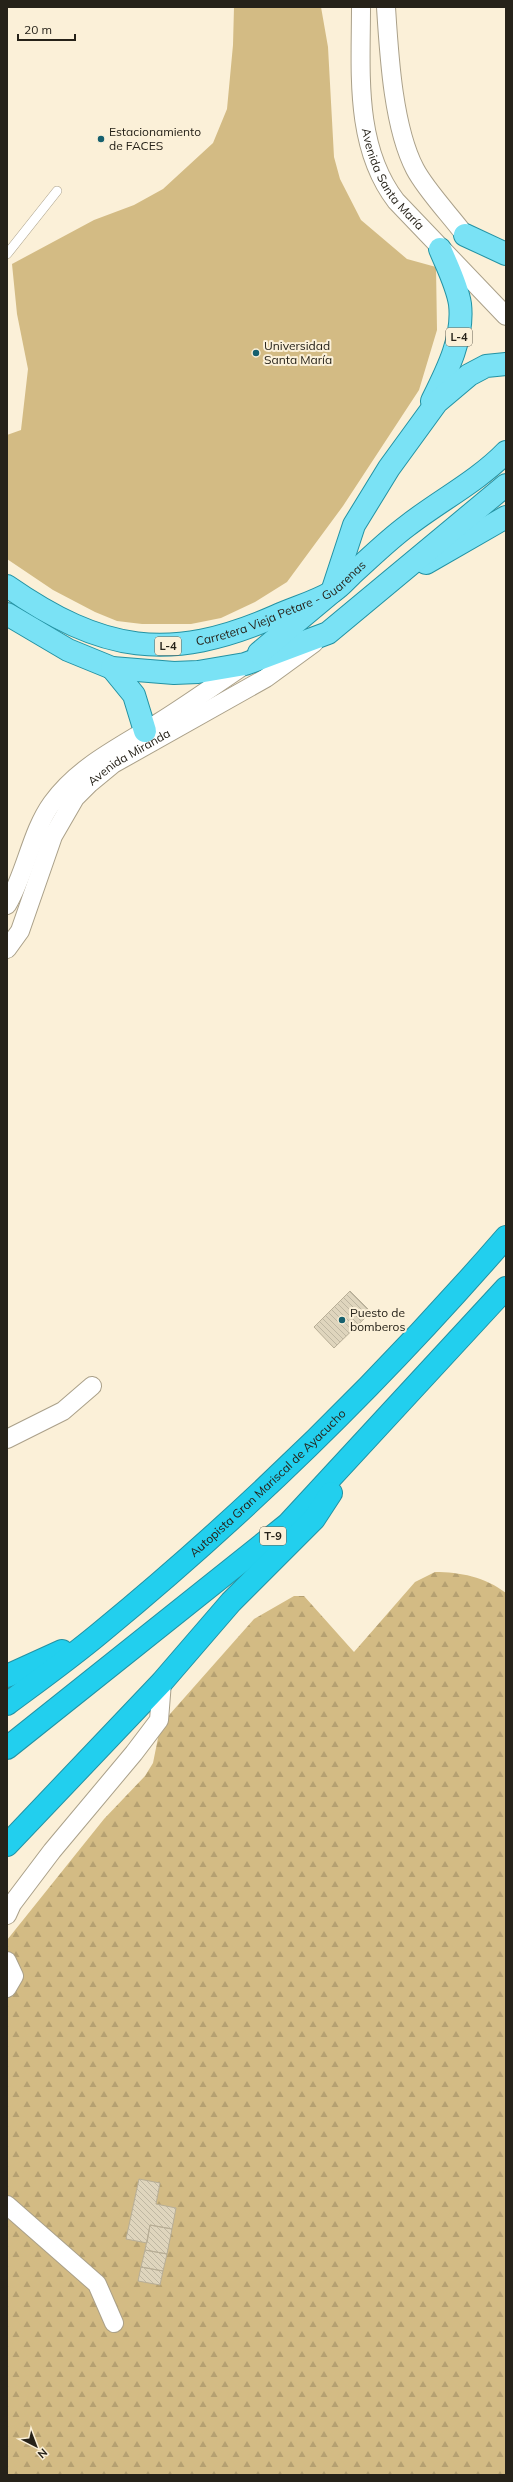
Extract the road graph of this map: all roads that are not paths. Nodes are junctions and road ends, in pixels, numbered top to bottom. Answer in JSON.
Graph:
{"nodes":[{"id":1,"x":361,"y":7,"type":"edge"},
{"id":2,"x":386,"y":7,"type":"edge"},
{"id":3,"x":57,"y":191,"type":"dead end"},
{"id":4,"x":465,"y":234,"type":"joint"},
{"id":5,"x":440,"y":249,"type":"junction"},
{"id":6,"x":7,"y":254,"type":"edge"},
{"id":7,"x":506,"y":254,"type":"edge"},
{"id":8,"x":506,"y":316,"type":"edge"},
{"id":9,"x":506,"y":364,"type":"edge"},
{"id":10,"x":423,"y":421,"type":"junction"},
{"id":11,"x":504,"y":454,"type":"edge"},
{"id":12,"x":506,"y":485,"type":"edge"},
{"id":13,"x":506,"y":518,"type":"edge"},
{"id":14,"x":386,"y":584,"type":"junction"},
{"id":15,"x":7,"y":586,"type":"edge"},
{"id":16,"x":332,"y":592,"type":"junction"},
{"id":17,"x":7,"y":614,"type":"edge"},
{"id":18,"x":328,"y":633,"type":"junction"},
{"id":19,"x":245,"y":664,"type":"junction"},
{"id":20,"x":112,"y":668,"type":"junction"},
{"id":21,"x":145,"y":731,"type":"junction"},
{"id":22,"x":7,"y":905,"type":"edge"},
{"id":23,"x":7,"y":949,"type":"edge"},
{"id":24,"x":506,"y":1237,"type":"edge"},
{"id":25,"x":506,"y":1288,"type":"edge"},
{"id":26,"x":92,"y":1386,"type":"dead end"},
{"id":27,"x":376,"y":1429,"type":"junction"},
{"id":28,"x":7,"y":1439,"type":"edge"},
{"id":29,"x":100,"y":1634,"type":"junction"},
{"id":30,"x":7,"y":1676,"type":"edge"},
{"id":31,"x":162,"y":1682,"type":"junction"},
{"id":32,"x":7,"y":1704,"type":"edge"},
{"id":33,"x":7,"y":1748,"type":"edge"},
{"id":34,"x":7,"y":1845,"type":"edge"},
{"id":35,"x":7,"y":1915,"type":"edge"},
{"id":36,"x":7,"y":1960,"type":"edge"},
{"id":37,"x":7,"y":1988,"type":"edge"},
{"id":38,"x":7,"y":2205,"type":"edge"},
{"id":39,"x":114,"y":2323,"type":"dead end"}],
"edges":[{"from":1,"to":5,"type":"street","name":"Avenida Santa María"},
{"from":2,"to":4,"type":"street","name":"Avenida Santa María"},
{"from":3,"to":6,"type":"lane"},
{"from":4,"to":7,"type":"main road"},
{"from":5,"to":8,"type":"street","name":"Avenida Santa María"},
{"from":5,"to":10,"type":"main road","number":"L-4"},
{"from":9,"to":10,"type":"main road","number":"L-4"},
{"from":10,"to":16,"type":"main road","number":"L-4"},
{"from":11,"to":16,"type":"main road","name":"Carretera Vieja Petare - Guarenas","number":"L-4"},
{"from":12,"to":14,"type":"main road","number":"L-4"},
{"from":13,"to":14,"type":"main road","number":"L-4"},
{"from":14,"to":18,"type":"main road","number":"L-4"},
{"from":15,"to":16,"type":"main road","name":"Carretera Vieja Petare - Guarenas","number":"L-4"},
{"from":16,"to":19,"type":"main road"},
{"from":17,"to":20,"type":"main road","number":"L-4"},
{"from":18,"to":19,"type":"main road","number":"L-4"},
{"from":18,"to":23,"type":"street","name":"Avenida Miranda"},
{"from":19,"to":20,"type":"main road","number":"L-4"},
{"from":19,"to":21,"type":"street","name":"Avenida Miranda"},
{"from":20,"to":21,"type":"main road"},
{"from":21,"to":22,"type":"street","name":"Avenida Miranda"},
{"from":24,"to":29,"type":"highway","name":"Autopista Gran Mariscal de Ayacucho"},
{"from":25,"to":27,"type":"highway","number":"T-9"},
{"from":26,"to":28,"type":"street"},
{"from":27,"to":31,"type":"highway"},
{"from":27,"to":33,"type":"highway","number":"T-9"},
{"from":29,"to":30,"type":"highway"},
{"from":29,"to":32,"type":"highway","name":"Autopista Gran Mariscal de Ayacucho"},
{"from":31,"to":34,"type":"highway"},
{"from":31,"to":35,"type":"street"},
{"from":36,"to":37,"type":"street"},
{"from":38,"to":39,"type":"street"}]}
